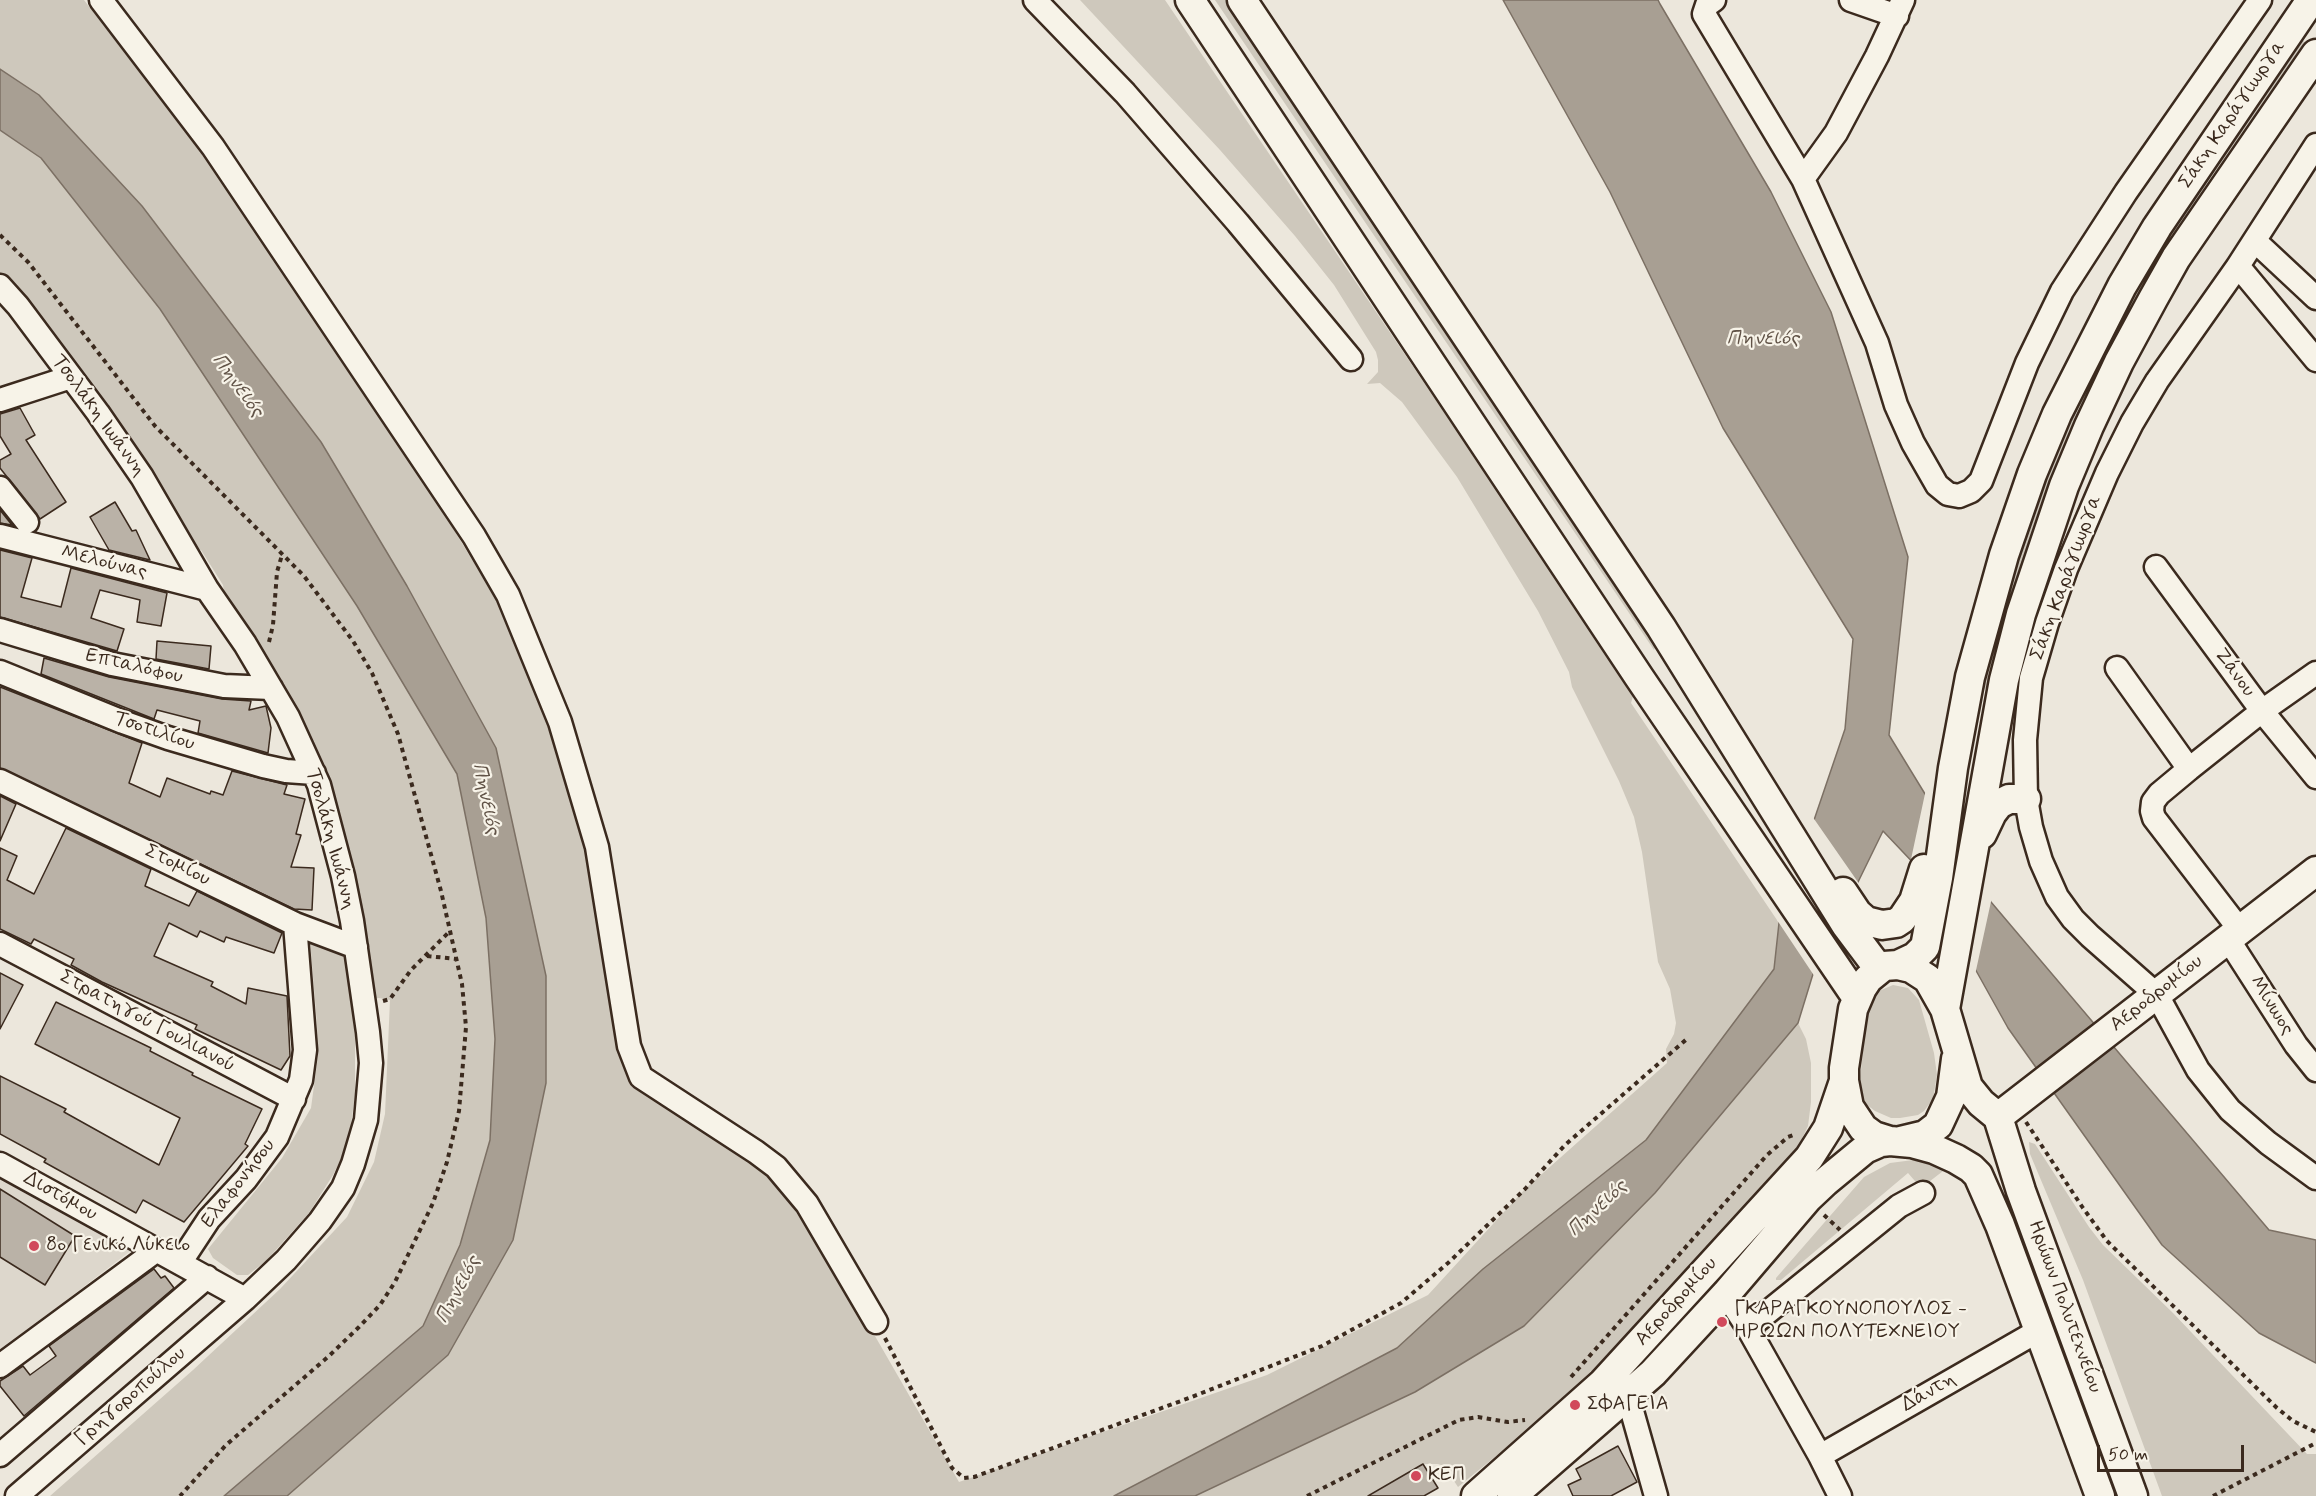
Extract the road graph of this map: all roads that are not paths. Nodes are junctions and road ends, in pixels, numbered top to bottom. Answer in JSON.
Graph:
{"nodes":[{"id":1,"x":102,"y":0,"type":"edge"},
{"id":2,"x":1035,"y":0,"type":"edge"},
{"id":3,"x":1190,"y":0,"type":"edge"},
{"id":4,"x":1242,"y":0,"type":"edge"},
{"id":5,"x":1714,"y":0,"type":"edge"},
{"id":6,"x":1851,"y":0,"type":"edge"},
{"id":7,"x":2260,"y":0,"type":"edge"},
{"id":8,"x":2311,"y":0,"type":"edge"},
{"id":9,"x":1900,"y":8,"type":"edge"},
{"id":10,"x":2316,"y":54,"type":"edge"},
{"id":11,"x":2316,"y":145,"type":"edge"},
{"id":12,"x":1803,"y":179,"type":"junction"},
{"id":13,"x":2254,"y":241,"type":"junction"},
{"id":14,"x":2238,"y":266,"type":"junction"},
{"id":15,"x":0,"y":286,"type":"edge"},
{"id":16,"x":2316,"y":298,"type":"edge"},
{"id":17,"x":1351,"y":359,"type":"dead end"},
{"id":18,"x":2316,"y":360,"type":"edge"},
{"id":19,"x":71,"y":377,"type":"junction"},
{"id":20,"x":0,"y":400,"type":"edge"},
{"id":21,"x":0,"y":488,"type":"edge"},
{"id":22,"x":27,"y":522,"type":"dead end"},
{"id":23,"x":0,"y":536,"type":"edge"},
{"id":24,"x":2156,"y":567,"type":"dead end"},
{"id":25,"x":207,"y":589,"type":"junction"},
{"id":26,"x":0,"y":630,"type":"edge"},
{"id":27,"x":2117,"y":668,"type":"dead end"},
{"id":28,"x":0,"y":672,"type":"edge"},
{"id":29,"x":2316,"y":673,"type":"edge"},
{"id":30,"x":271,"y":688,"type":"junction"},
{"id":31,"x":2262,"y":711,"type":"junction"},
{"id":32,"x":2188,"y":769,"type":"junction"},
{"id":33,"x":314,"y":773,"type":"junction"},
{"id":34,"x":2316,"y":777,"type":"edge"},
{"id":35,"x":0,"y":781,"type":"edge"},
{"id":36,"x":2026,"y":798,"type":"junction"},
{"id":37,"x":1983,"y":819,"type":"junction"},
{"id":38,"x":1945,"y":821,"type":"junction"},
{"id":39,"x":2316,"y":871,"type":"edge"},
{"id":40,"x":296,"y":924,"type":"junction"},
{"id":41,"x":1856,"y":924,"type":"junction"},
{"id":42,"x":2234,"y":934,"type":"junction"},
{"id":43,"x":0,"y":944,"type":"edge"},
{"id":44,"x":356,"y":947,"type":"junction"},
{"id":45,"x":1888,"y":967,"type":"junction"},
{"id":46,"x":1947,"y":996,"type":"junction"},
{"id":47,"x":2155,"y":997,"type":"junction"},
{"id":48,"x":1857,"y":998,"type":"junction"},
{"id":49,"x":1957,"y":1051,"type":"junction"},
{"id":50,"x":2316,"y":1070,"type":"edge"},
{"id":51,"x":1844,"y":1081,"type":"junction"},
{"id":52,"x":294,"y":1099,"type":"junction"},
{"id":53,"x":1998,"y":1117,"type":"junction"},
{"id":54,"x":1895,"y":1141,"type":"junction"},
{"id":55,"x":1956,"y":1159,"type":"junction"},
{"id":56,"x":0,"y":1164,"type":"edge"},
{"id":57,"x":2316,"y":1178,"type":"edge"},
{"id":58,"x":1923,"y":1193,"type":"dead end"},
{"id":59,"x":157,"y":1250,"type":"junction"},
{"id":60,"x":180,"y":1263,"type":"junction"},
{"id":61,"x":207,"y":1277,"type":"junction"},
{"id":62,"x":1726,"y":1294,"type":"junction"},
{"id":63,"x":245,"y":1299,"type":"junction"},
{"id":64,"x":876,"y":1322,"type":"road end"},
{"id":65,"x":1748,"y":1328,"type":"junction"},
{"id":66,"x":2038,"y":1331,"type":"junction"},
{"id":67,"x":0,"y":1366,"type":"edge"},
{"id":68,"x":1628,"y":1397,"type":"junction"},
{"id":69,"x":0,"y":1455,"type":"edge"},
{"id":70,"x":1820,"y":1455,"type":"junction"},
{"id":71,"x":17,"y":1496,"type":"edge"},
{"id":72,"x":1476,"y":1496,"type":"edge"},
{"id":73,"x":1512,"y":1496,"type":"edge"},
{"id":74,"x":1656,"y":1496,"type":"edge"},
{"id":75,"x":1840,"y":1496,"type":"edge"},
{"id":76,"x":2100,"y":1496,"type":"edge"},
{"id":77,"x":2133,"y":1496,"type":"edge"}],
"edges":[{"from":1,"to":64,"type":"street"},
{"from":2,"to":17,"type":"street"},
{"from":3,"to":48,"type":"main road"},
{"from":4,"to":41,"type":"main road"},
{"from":5,"to":12,"type":"street"},
{"from":6,"to":9,"type":"street"},
{"from":7,"to":12,"type":"street"},
{"from":8,"to":38,"type":"main road","name":"Σάκη Καράγιωργα"},
{"from":9,"to":12,"type":"street"},
{"from":10,"to":37,"type":"main road","name":"Σάκη Καράγιωργα"},
{"from":11,"to":13,"type":"street","name":"Σάκη Καράγιωργα"},
{"from":13,"to":14,"type":"street","name":"Σάκη Καράγιωργα"},
{"from":13,"to":16,"type":"street"},
{"from":14,"to":18,"type":"street"},
{"from":14,"to":36,"type":"street","name":"Σάκη Καράγιωργα"},
{"from":15,"to":19,"type":"street","name":"Τσολάκη Ιωάννη"},
{"from":19,"to":20,"type":"street"},
{"from":19,"to":25,"type":"street","name":"Τσολάκη Ιωάννη"},
{"from":21,"to":22,"type":"street"},
{"from":23,"to":25,"type":"street","name":"Μελούνας"},
{"from":24,"to":31,"type":"street","name":"Ζάνου"},
{"from":25,"to":30,"type":"street","name":"Τσολάκη Ιωάννη"},
{"from":26,"to":30,"type":"street","name":"Επταλόφου"},
{"from":27,"to":32,"type":"street"},
{"from":28,"to":33,"type":"street","name":"Τσοτιλίου"},
{"from":29,"to":31,"type":"street"},
{"from":30,"to":33,"type":"street","name":"Τσολάκη Ιωάννη"},
{"from":31,"to":32,"type":"street"},
{"from":31,"to":34,"type":"street","name":"Ζάνου"},
{"from":32,"to":42,"type":"street","name":"Μίνωος"},
{"from":33,"to":44,"type":"street","name":"Τσολάκη Ιωάννη"},
{"from":35,"to":40,"type":"street","name":"Στομίου"},
{"from":36,"to":37,"type":"main road"},
{"from":36,"to":47,"type":"street","name":"Σάκη Καράγιωργα"},
{"from":37,"to":46,"type":"main road","name":"Σάκη Καράγιωργα"},
{"from":38,"to":41,"type":"main road"},
{"from":38,"to":45,"type":"main road","name":"Σάκη Καράγιωργα"},
{"from":39,"to":42,"type":"main road","name":"Αεροδρομίου"},
{"from":40,"to":44,"type":"street","name":"Στομίου"},
{"from":40,"to":52,"type":"street","name":"Ελαφονήσου"},
{"from":41,"to":45,"type":"main road"},
{"from":42,"to":47,"type":"main road","name":"Αεροδρομίου"},
{"from":42,"to":50,"type":"street","name":"Μίνωος"},
{"from":43,"to":52,"type":"street","name":"Στρατηγού Γουλιανού"},
{"from":44,"to":63,"type":"street","name":"Τσολάκη Ιωάννη"},
{"from":45,"to":46,"type":"main road"},
{"from":45,"to":48,"type":"main road"},
{"from":46,"to":49,"type":"main road"},
{"from":47,"to":53,"type":"main road","name":"Αεροδρομίου"},
{"from":47,"to":57,"type":"street","name":"Σάκη Καράγιωργα"},
{"from":48,"to":51,"type":"main road"},
{"from":49,"to":53,"type":"main road"},
{"from":49,"to":54,"type":"main road"},
{"from":51,"to":54,"type":"main road"},
{"from":51,"to":72,"type":"main road","name":"Αεροδρομίου"},
{"from":52,"to":60,"type":"street","name":"Ελαφονήσου"},
{"from":53,"to":55,"type":"main road"},
{"from":53,"to":77,"type":"main road","name":"Ηρώων Πολυτεχνείου"},
{"from":54,"to":55,"type":"main road","name":"Ηρώων Πολυτεχνείου"},
{"from":54,"to":62,"type":"main road","name":"Αεροδρομίου"},
{"from":55,"to":66,"type":"main road","name":"Ηρώων Πολυτεχνείου"},
{"from":56,"to":59,"type":"street","name":"Διστόμου"},
{"from":58,"to":65,"type":"street"},
{"from":59,"to":60,"type":"street","name":"Διστόμου"},
{"from":59,"to":67,"type":"street"},
{"from":60,"to":61,"type":"street","name":"Διστόμου"},
{"from":61,"to":63,"type":"street","name":"Διστόμου"},
{"from":61,"to":69,"type":"street"},
{"from":62,"to":65,"type":"street"},
{"from":62,"to":68,"type":"main road","name":"Αεροδρομίου"},
{"from":63,"to":71,"type":"street","name":"Γρηγοροπούλου"},
{"from":65,"to":70,"type":"street"},
{"from":66,"to":70,"type":"street","name":"Δάντη"},
{"from":66,"to":76,"type":"main road","name":"Ηρώων Πολυτεχνείου"},
{"from":68,"to":73,"type":"main road","name":"Αεροδρομίου"},
{"from":68,"to":74,"type":"street"},
{"from":70,"to":75,"type":"street"}]}
